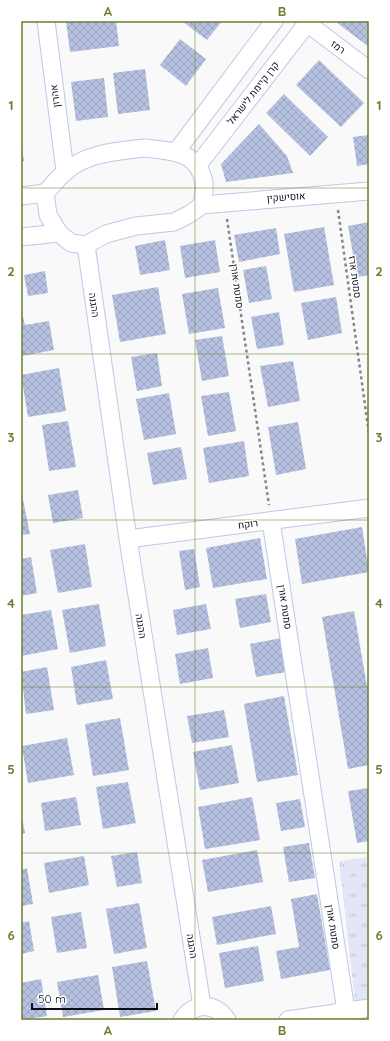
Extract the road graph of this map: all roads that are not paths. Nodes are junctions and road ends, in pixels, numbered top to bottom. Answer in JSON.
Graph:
{"nodes":[{"id":1,"x":46,"y":21,"type":"edge"},
{"id":2,"x":274,"y":21,"type":"edge"},
{"id":3,"x":308,"y":22,"type":"edge"},
{"id":4,"x":369,"y":70,"type":"edge"},
{"id":5,"x":176,"y":152,"type":"junction"},
{"id":6,"x":198,"y":165,"type":"junction"},
{"id":7,"x":64,"y":171,"type":"junction"},
{"id":8,"x":369,"y":191,"type":"edge"},
{"id":9,"x":45,"y":193,"type":"junction"},
{"id":10,"x":21,"y":196,"type":"edge"},
{"id":11,"x":202,"y":204,"type":"junction"},
{"id":12,"x":59,"y":233,"type":"junction"},
{"id":13,"x":21,"y":237,"type":"edge"},
{"id":14,"x":86,"y":245,"type":"junction"},
{"id":15,"x":369,"y":508,"type":"edge"},
{"id":16,"x":271,"y":521,"type":"junction"},
{"id":17,"x":128,"y":539,"type":"junction"},
{"id":18,"x":202,"y":1006,"type":"junction"},
{"id":19,"x":369,"y":1008,"type":"edge"},
{"id":20,"x":346,"y":1011,"type":"junction"},
{"id":21,"x":182,"y":1020,"type":"edge"},
{"id":22,"x":227,"y":1020,"type":"edge"},
{"id":23,"x":288,"y":1020,"type":"edge"}],
"edges":[{"from":1,"to":7,"type":"street","name":"אהרון"},
{"from":2,"to":5,"type":"street"},
{"from":3,"to":4,"type":"street","name":"רמז"},
{"from":3,"to":6,"type":"street","name":"קרן קיימת לישראל"},
{"from":5,"to":6,"type":"street"},
{"from":5,"to":7,"type":"street"},
{"from":6,"to":11,"type":"street"},
{"from":7,"to":9,"type":"street"},
{"from":8,"to":11,"type":"street","name":"אוסישקין"},
{"from":9,"to":10,"type":"street"},
{"from":9,"to":12,"type":"street"},
{"from":11,"to":14,"type":"street"},
{"from":12,"to":13,"type":"street"},
{"from":12,"to":14,"type":"street"},
{"from":14,"to":17,"type":"street","name":"ההגנה"},
{"from":15,"to":16,"type":"street","name":"רוקח"},
{"from":16,"to":17,"type":"street","name":"רוקח"},
{"from":16,"to":20,"type":"street","name":"סמטת אורן"},
{"from":17,"to":18,"type":"street","name":"ההגנה"},
{"from":18,"to":21,"type":"street"},
{"from":18,"to":22,"type":"street"},
{"from":19,"to":20,"type":"street"},
{"from":20,"to":23,"type":"street"}]}
